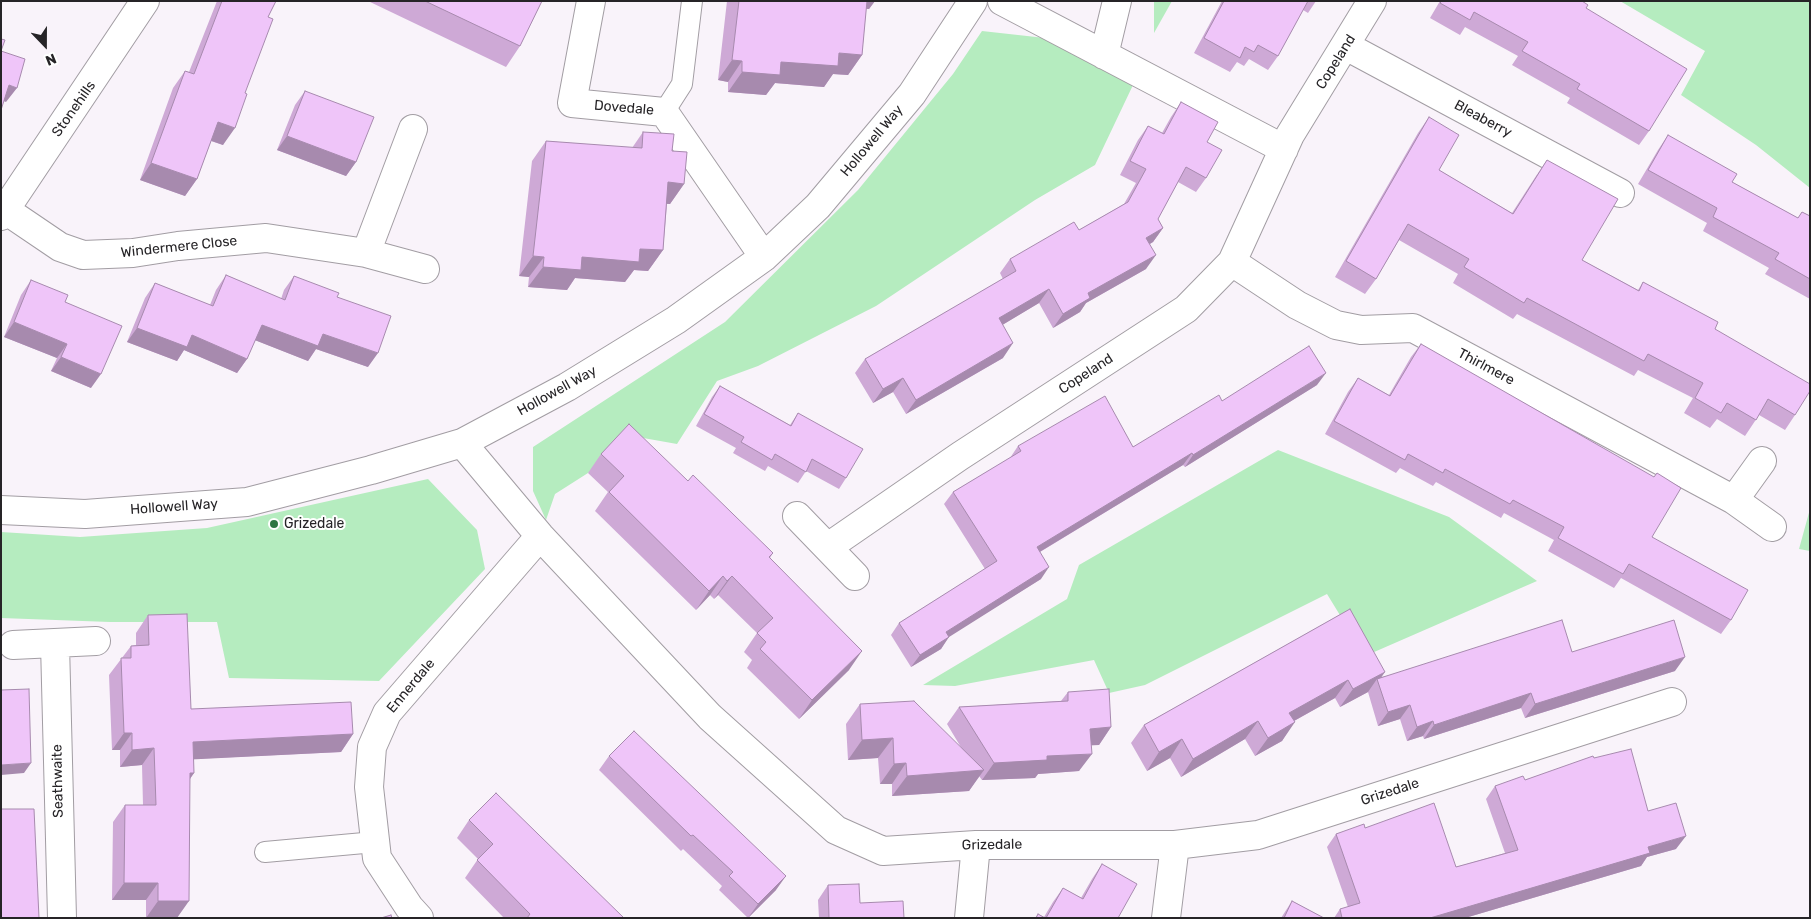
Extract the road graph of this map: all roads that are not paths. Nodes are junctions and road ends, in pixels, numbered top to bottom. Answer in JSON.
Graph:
{"nodes":[{"id":1,"x":145,"y":1,"type":"edge"},
{"id":2,"x":591,"y":1,"type":"edge"},
{"id":3,"x":692,"y":1,"type":"edge"},
{"id":4,"x":973,"y":1,"type":"edge"},
{"id":5,"x":1002,"y":1,"type":"edge"},
{"id":6,"x":1117,"y":1,"type":"edge"},
{"id":7,"x":1372,"y":1,"type":"edge"},
{"id":8,"x":1346,"y":46,"type":"junction"},
{"id":9,"x":1104,"y":55,"type":"junction"},
{"id":10,"x":664,"y":112,"type":"junction"},
{"id":11,"x":414,"y":129,"type":"dead end"},
{"id":12,"x":1284,"y":149,"type":"junction"},
{"id":13,"x":1620,"y":193,"type":"dead end"},
{"id":14,"x":2,"y":210,"type":"edge"},
{"id":15,"x":366,"y":253,"type":"junction"},
{"id":16,"x":764,"y":257,"type":"junction"},
{"id":17,"x":1232,"y":262,"type":"junction"},
{"id":18,"x":425,"y":269,"type":"dead end"},
{"id":19,"x":462,"y":442,"type":"junction"},
{"id":20,"x":1762,"y":461,"type":"dead end"},
{"id":21,"x":1734,"y":500,"type":"junction"},
{"id":22,"x":1,"y":510,"type":"edge"},
{"id":23,"x":797,"y":516,"type":"dead end"},
{"id":24,"x":1772,"y":527,"type":"dead end"},
{"id":25,"x":540,"y":536,"type":"junction"},
{"id":26,"x":828,"y":547,"type":"junction"},
{"id":27,"x":855,"y":576,"type":"dead end"},
{"id":28,"x":96,"y":641,"type":"dead end"},
{"id":29,"x":55,"y":644,"type":"junction"},
{"id":30,"x":13,"y":645,"type":"dead end"},
{"id":31,"x":1672,"y":702,"type":"dead end"},
{"id":32,"x":375,"y":842,"type":"junction"},
{"id":33,"x":976,"y":845,"type":"junction"},
{"id":34,"x":1175,"y":845,"type":"junction"},
{"id":35,"x":265,"y":852,"type":"dead end"},
{"id":36,"x":62,"y":918,"type":"edge"},
{"id":37,"x":419,"y":918,"type":"edge"},
{"id":38,"x":969,"y":918,"type":"edge"},
{"id":39,"x":1166,"y":918,"type":"edge"}],
"edges":[{"from":1,"to":14,"type":"street","name":"Stonehills"},
{"from":2,"to":10,"type":"street","name":"Dovedale"},
{"from":3,"to":10,"type":"lane"},
{"from":4,"to":16,"type":"street","name":"Hollowell Way"},
{"from":5,"to":9,"type":"street"},
{"from":6,"to":9,"type":"street"},
{"from":7,"to":8,"type":"street","name":"Copeland"},
{"from":8,"to":12,"type":"street","name":"Copeland"},
{"from":8,"to":13,"type":"street","name":"Bleaberry"},
{"from":9,"to":12,"type":"street"},
{"from":10,"to":16,"type":"street","name":"Dovedale"},
{"from":11,"to":15,"type":"street"},
{"from":12,"to":17,"type":"street","name":"Copeland"},
{"from":14,"to":15,"type":"street","name":"Windermere Close"},
{"from":15,"to":18,"type":"street","name":"Windermere Close"},
{"from":16,"to":19,"type":"street","name":"Hollowell Way"},
{"from":17,"to":21,"type":"street","name":"Thirlmere"},
{"from":17,"to":26,"type":"street","name":"Copeland"},
{"from":19,"to":22,"type":"street","name":"Hollowell Way"},
{"from":19,"to":25,"type":"street","name":"Grizedale"},
{"from":20,"to":21,"type":"street"},
{"from":21,"to":24,"type":"street","name":"Thirlmere"},
{"from":23,"to":26,"type":"street"},
{"from":25,"to":32,"type":"street","name":"Ennerdale"},
{"from":25,"to":33,"type":"street","name":"Grizedale"},
{"from":26,"to":27,"type":"street"},
{"from":28,"to":29,"type":"street"},
{"from":29,"to":30,"type":"street"},
{"from":29,"to":36,"type":"street","name":"Seathwaite"},
{"from":31,"to":34,"type":"street","name":"Grizedale"},
{"from":32,"to":35,"type":"lane"},
{"from":32,"to":37,"type":"street","name":"Ennerdale"},
{"from":33,"to":34,"type":"street","name":"Grizedale"},
{"from":33,"to":38,"type":"street"},
{"from":34,"to":39,"type":"street"}]}
